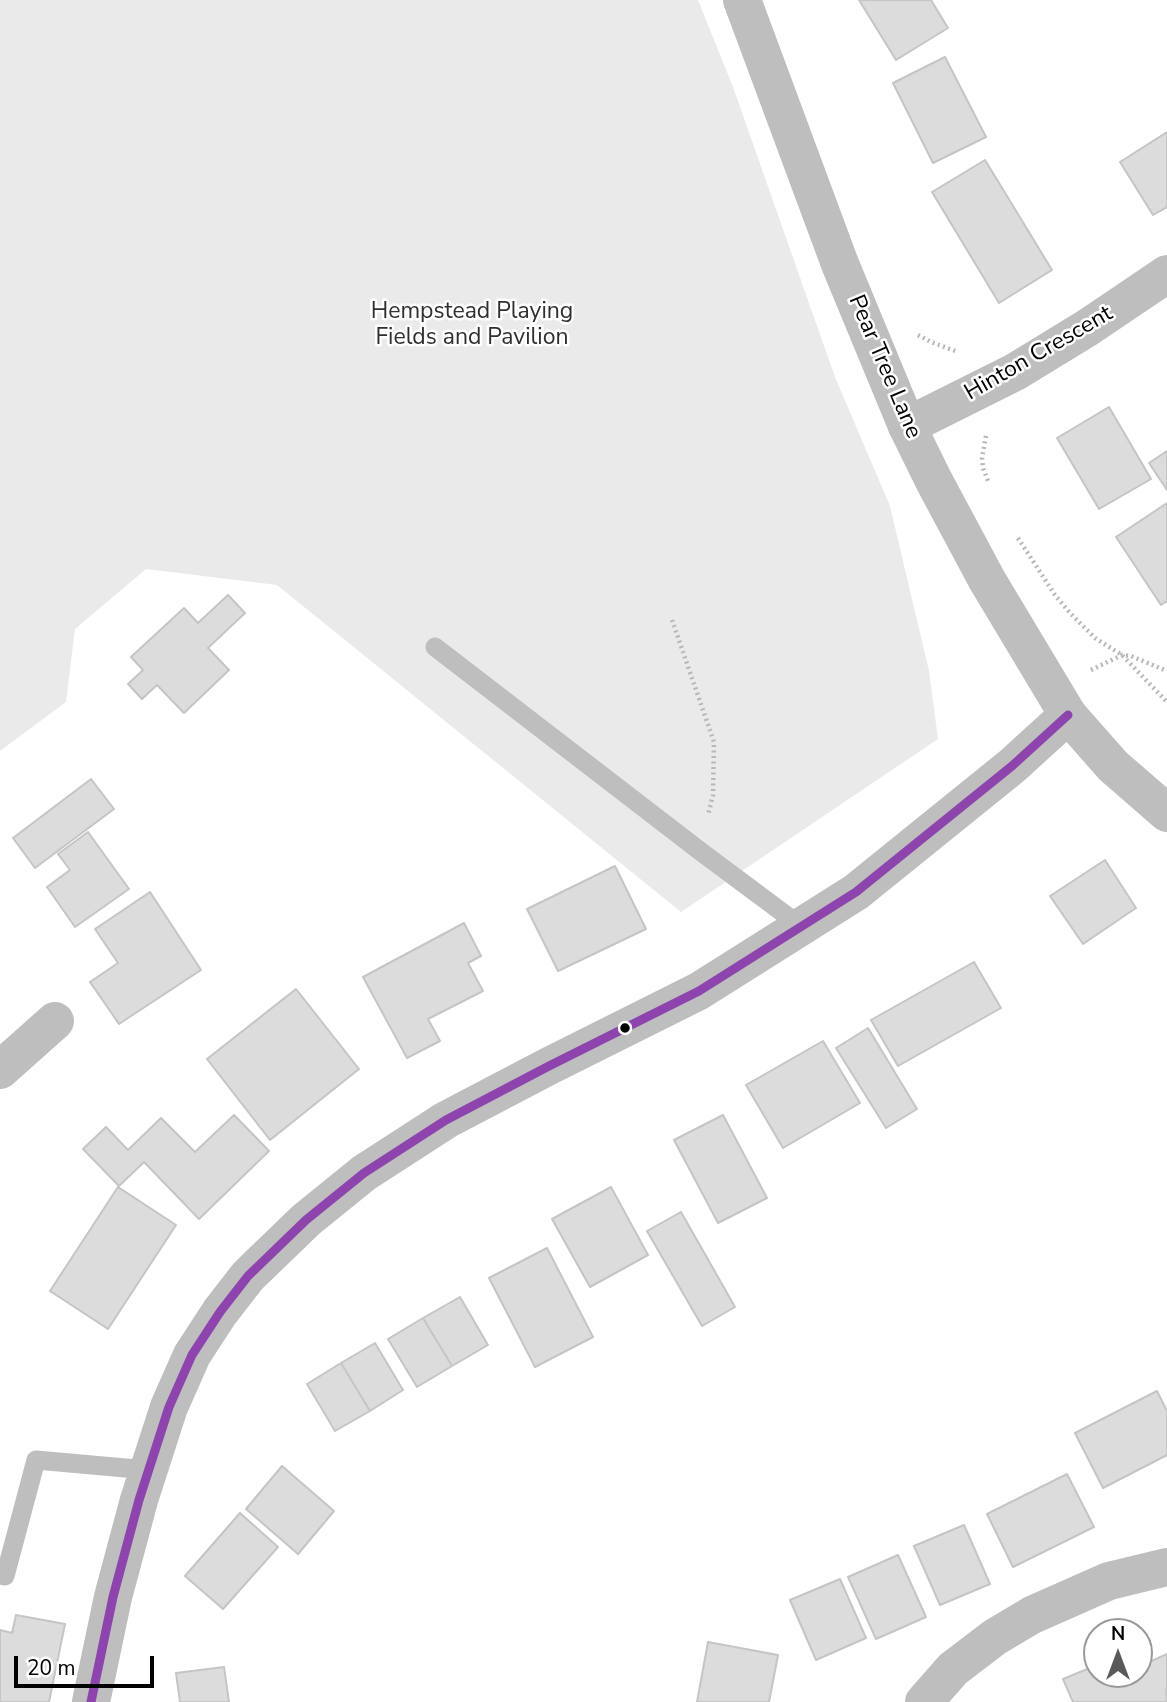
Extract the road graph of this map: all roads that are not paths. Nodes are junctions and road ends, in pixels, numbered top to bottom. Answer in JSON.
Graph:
{"nodes":[{"id":1,"x":742,"y":0,"type":"edge"},
{"id":2,"x":1167,"y":274,"type":"edge"},
{"id":3,"x":907,"y":426,"type":"junction"},
{"id":4,"x":435,"y":647,"type":"dead end"},
{"id":5,"x":1060,"y":702,"type":"junction"},
{"id":6,"x":1167,"y":813,"type":"edge"},
{"id":7,"x":802,"y":927,"type":"junction"},
{"id":8,"x":55,"y":1021,"type":"dead end"},
{"id":9,"x":0,"y":1070,"type":"edge"},
{"id":10,"x":148,"y":1470,"type":"junction"},
{"id":11,"x":1167,"y":1567,"type":"edge"},
{"id":12,"x":0,"y":1575,"type":"edge"},
{"id":13,"x":91,"y":1702,"type":"edge"},
{"id":14,"x":924,"y":1702,"type":"edge"}],
"edges":[{"from":1,"to":3,"type":"street","name":"Pear Tree Lane"},
{"from":2,"to":3,"type":"street","name":"Hinton Crescent"},
{"from":3,"to":5,"type":"street","name":"Pear Tree Lane"},
{"from":4,"to":7,"type":"lane"},
{"from":5,"to":6,"type":"street","name":"Pear Tree Lane"},
{"from":5,"to":7,"type":"street"},
{"from":7,"to":10,"type":"street"},
{"from":8,"to":9,"type":"street"},
{"from":10,"to":12,"type":"lane"},
{"from":10,"to":13,"type":"street"},
{"from":11,"to":14,"type":"street"}]}
